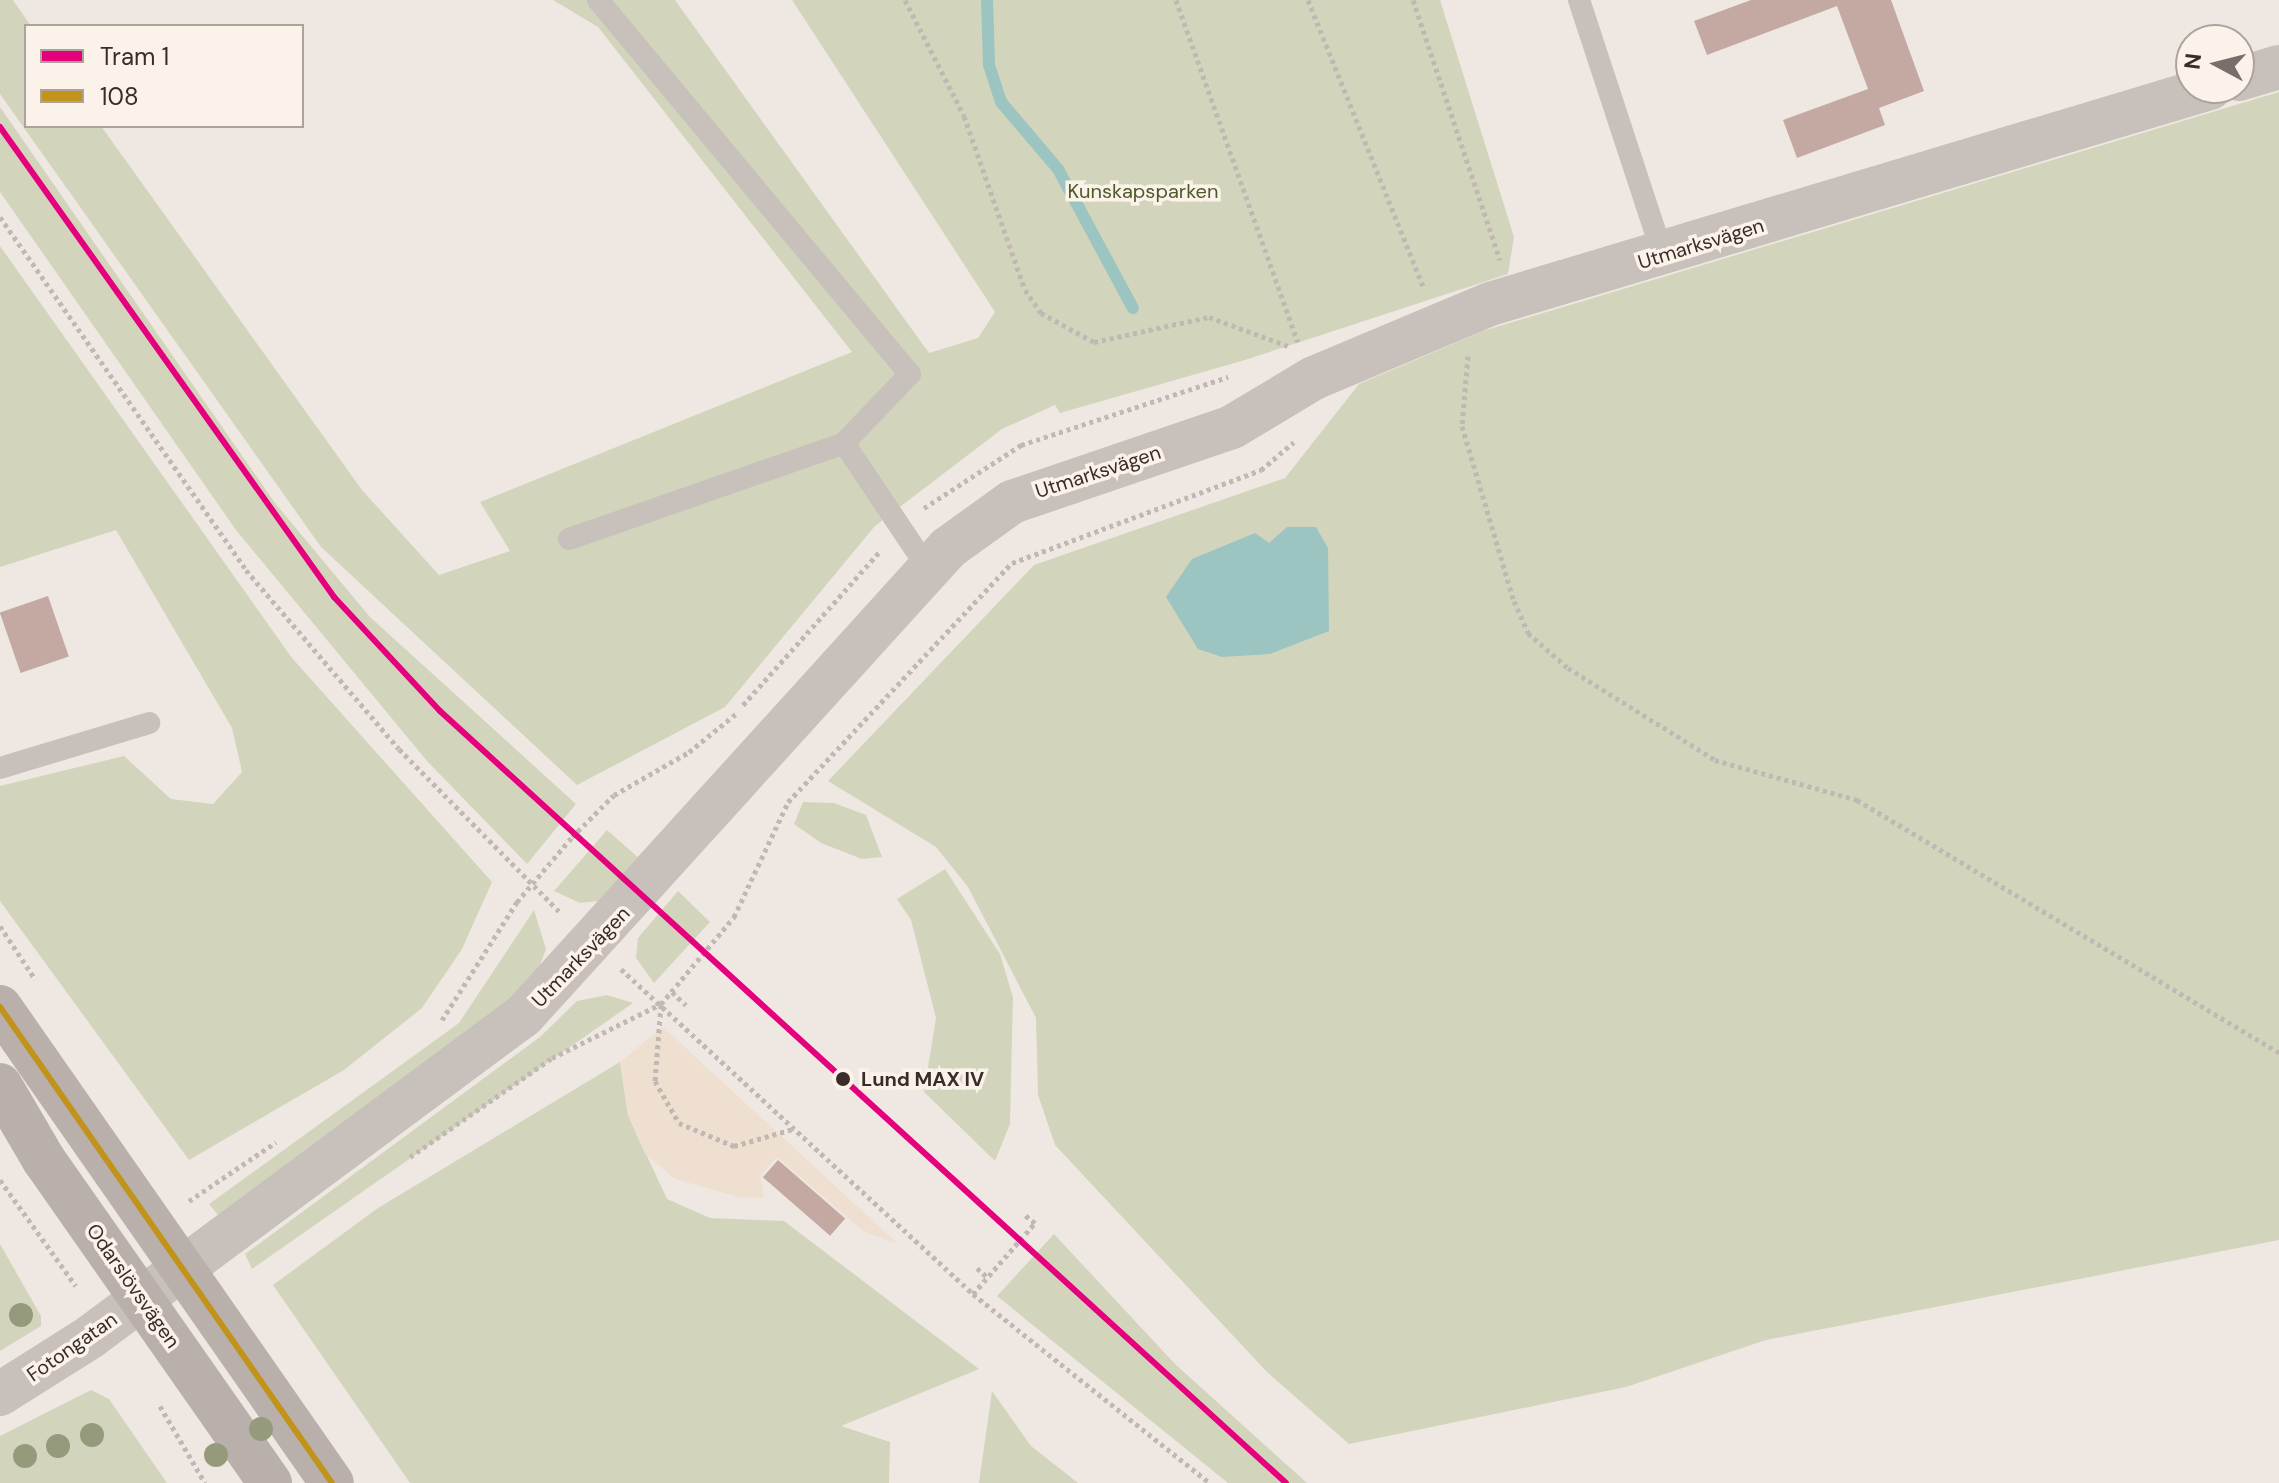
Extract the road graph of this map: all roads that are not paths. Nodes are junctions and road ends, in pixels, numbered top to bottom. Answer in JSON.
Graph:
{"nodes":[{"id":1,"x":598,"y":0,"type":"edge"},
{"id":2,"x":1579,"y":0,"type":"edge"},
{"id":3,"x":2279,"y":67,"type":"edge"},
{"id":4,"x":2255,"y":74,"type":"edge"},
{"id":5,"x":2175,"y":99,"type":"edge"},
{"id":6,"x":1663,"y":256,"type":"junction"},
{"id":7,"x":844,"y":443,"type":"junction"},
{"id":8,"x":569,"y":539,"type":"dead end"},
{"id":9,"x":929,"y":570,"type":"junction"},
{"id":10,"x":149,"y":723,"type":"dead end"},
{"id":11,"x":0,"y":768,"type":"edge"},
{"id":12,"x":0,"y":1007,"type":"edge"},
{"id":13,"x":0,"y":1085,"type":"edge"},
{"id":14,"x":181,"y":1268,"type":"junction"},
{"id":15,"x":141,"y":1297,"type":"junction"},
{"id":16,"x":0,"y":1394,"type":"edge"},
{"id":17,"x":270,"y":1483,"type":"edge"},
{"id":18,"x":332,"y":1483,"type":"edge"}],
"edges":[{"from":1,"to":7,"type":"lane"},
{"from":2,"to":6,"type":"lane"},
{"from":3,"to":4,"type":"street"},
{"from":5,"to":6,"type":"street","name":"Utmarksvägen"},
{"from":6,"to":9,"type":"street","name":"Utmarksvägen"},
{"from":7,"to":8,"type":"lane"},
{"from":7,"to":9,"type":"lane"},
{"from":9,"to":14,"type":"street","name":"Utmarksvägen"},
{"from":10,"to":11,"type":"lane"},
{"from":12,"to":14,"type":"main road"},
{"from":13,"to":15,"type":"main road","name":"Odarslövsvägen"},
{"from":14,"to":15,"type":"street","name":"Fotongatan"},
{"from":14,"to":18,"type":"main road"},
{"from":15,"to":16,"type":"street","name":"Fotongatan"},
{"from":15,"to":17,"type":"main road","name":"Odarslövsvägen"}]}
